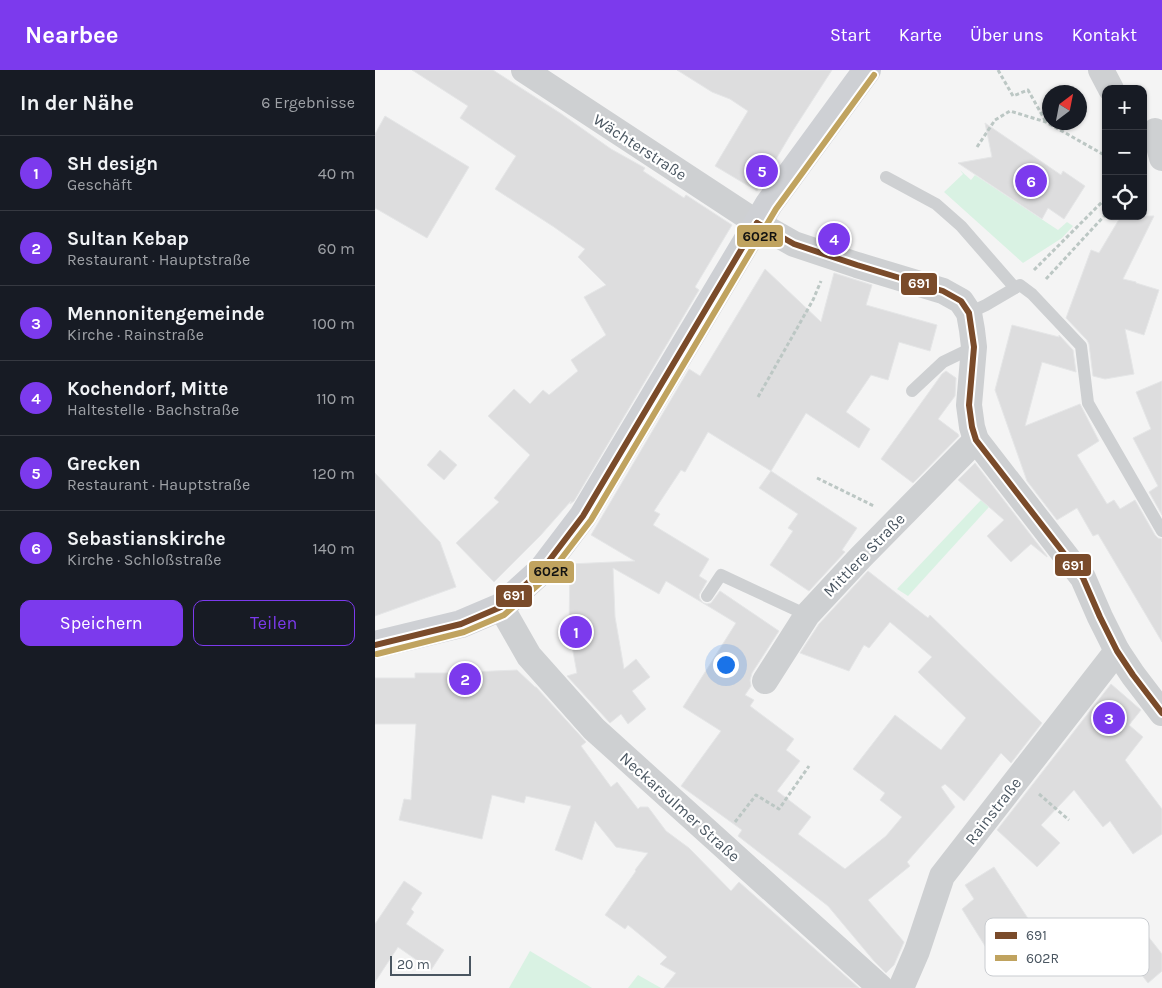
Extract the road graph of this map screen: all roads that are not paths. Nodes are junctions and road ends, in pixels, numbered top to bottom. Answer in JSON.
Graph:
{"nodes":[{"id":1,"x":524,"y":70,"type":"edge"},
{"id":2,"x":867,"y":70,"type":"edge"},
{"id":3,"x":1101,"y":70,"type":"edge"},
{"id":4,"x":1109,"y":85,"type":"edge"},
{"id":5,"x":1153,"y":127,"type":"edge"},
{"id":6,"x":1162,"y":158,"type":"edge"},
{"id":7,"x":886,"y":178,"type":"dead end"},
{"id":8,"x":757,"y":223,"type":"junction"},
{"id":9,"x":1018,"y":286,"type":"junction"},
{"id":10,"x":969,"y":313,"type":"junction"},
{"id":11,"x":974,"y":347,"type":"junction"},
{"id":12,"x":912,"y":391,"type":"dead end"},
{"id":13,"x":976,"y":440,"type":"junction"},
{"id":14,"x":1162,"y":530,"type":"edge"},
{"id":15,"x":707,"y":596,"type":"dead end"},
{"id":16,"x":501,"y":607,"type":"junction"},
{"id":17,"x":807,"y":615,"type":"junction"},
{"id":18,"x":375,"y":645,"type":"edge"},
{"id":19,"x":1117,"y":651,"type":"junction"},
{"id":20,"x":765,"y":681,"type":"dead end"},
{"id":21,"x":1162,"y":713,"type":"edge"},
{"id":22,"x":881,"y":988,"type":"edge"},
{"id":23,"x":901,"y":988,"type":"edge"}],
"edges":[{"from":1,"to":8,"type":"street","name":"Wächterstraße"},
{"from":2,"to":8,"type":"main road"},
{"from":3,"to":4,"type":"street"},
{"from":5,"to":6,"type":"street"},
{"from":7,"to":9,"type":"lane"},
{"from":8,"to":10,"type":"street","name":"Wächterstraße"},
{"from":8,"to":16,"type":"main road"},
{"from":9,"to":10,"type":"lane"},
{"from":9,"to":14,"type":"lane"},
{"from":10,"to":11,"type":"street"},
{"from":11,"to":12,"type":"lane"},
{"from":11,"to":13,"type":"street"},
{"from":13,"to":17,"type":"street","name":"Mittlere Straße"},
{"from":13,"to":19,"type":"street"},
{"from":15,"to":17,"type":"lane"},
{"from":16,"to":18,"type":"main road"},
{"from":16,"to":22,"type":"street","name":"Neckarsulmer Straße"},
{"from":17,"to":20,"type":"street","name":"Mittlere Straße"},
{"from":19,"to":21,"type":"street"},
{"from":19,"to":23,"type":"street","name":"Rainstraße"}]}
